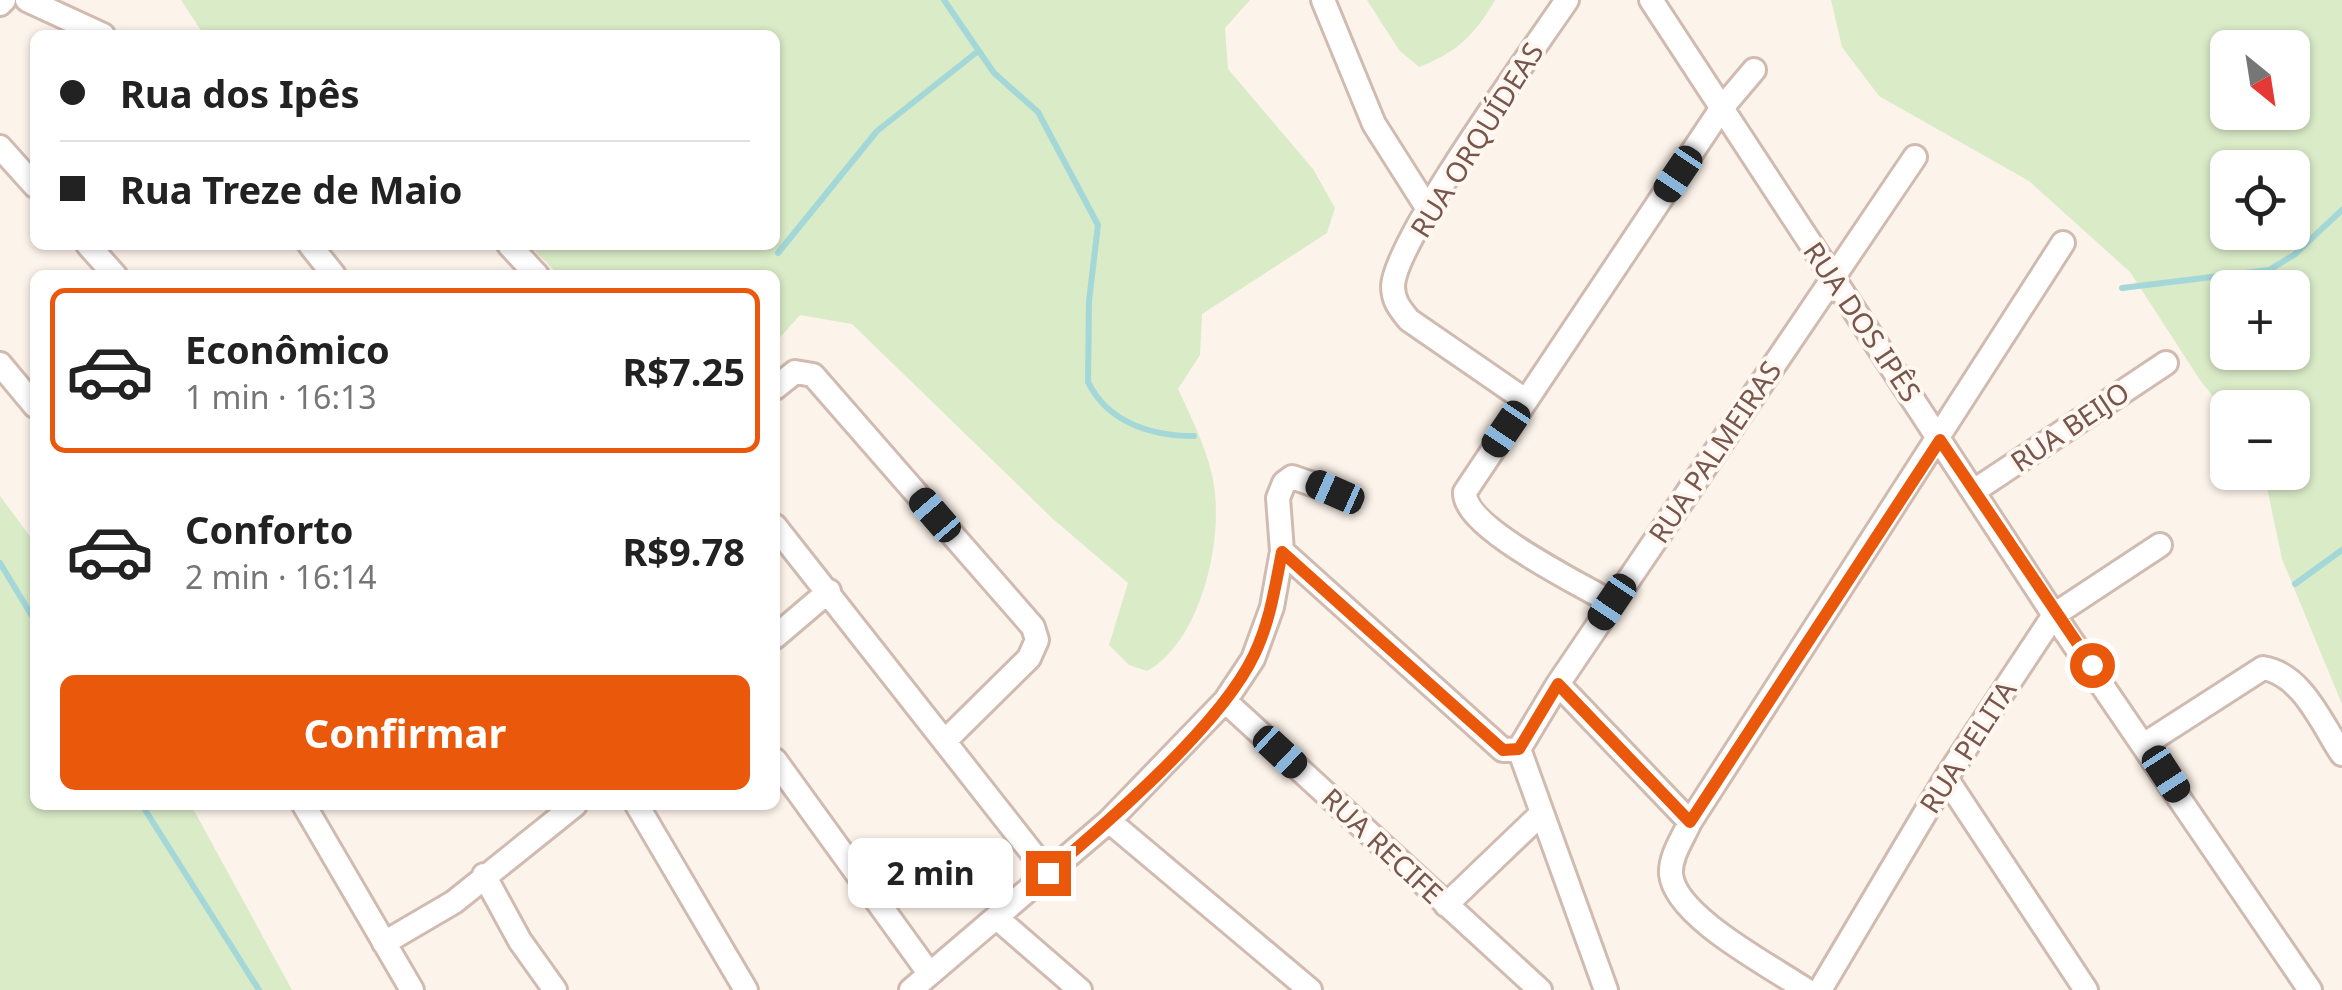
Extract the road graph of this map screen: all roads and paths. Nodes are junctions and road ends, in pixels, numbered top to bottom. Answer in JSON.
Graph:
{"nodes":[{"id":1,"x":27,"y":0,"type":"edge"},
{"id":2,"x":1323,"y":0,"type":"edge"},
{"id":3,"x":1567,"y":0,"type":"edge"},
{"id":4,"x":1651,"y":0,"type":"edge"},
{"id":5,"x":92,"y":30,"type":"edge"},
{"id":6,"x":1754,"y":70,"type":"dead end"},
{"id":7,"x":1722,"y":110,"type":"junction"},
{"id":8,"x":0,"y":146,"type":"edge"},
{"id":9,"x":1915,"y":158,"type":"dead end"},
{"id":10,"x":30,"y":180,"type":"edge"},
{"id":11,"x":1428,"y":209,"type":"junction"},
{"id":12,"x":2063,"y":243,"type":"dead end"},
{"id":13,"x":92,"y":250,"type":"edge"},
{"id":14,"x":514,"y":250,"type":"edge"},
{"id":15,"x":110,"y":270,"type":"edge"},
{"id":16,"x":532,"y":270,"type":"edge"},
{"id":17,"x":1833,"y":278,"type":"junction"},
{"id":18,"x":2166,"y":363,"type":"dead end"},
{"id":19,"x":0,"y":364,"type":"edge"},
{"id":20,"x":781,"y":382,"type":"edge"},
{"id":21,"x":30,"y":400,"type":"edge"},
{"id":22,"x":1526,"y":400,"type":"junction"},
{"id":23,"x":1940,"y":440,"type":"junction"},
{"id":24,"x":1974,"y":491,"type":"junction"},
{"id":25,"x":1335,"y":492,"type":"dead end"},
{"id":26,"x":780,"y":532,"type":"edge"},
{"id":27,"x":2160,"y":545,"type":"dead end"},
{"id":28,"x":1282,"y":552,"type":"junction"},
{"id":29,"x":829,"y":591,"type":"junction"},
{"id":30,"x":1612,"y":602,"type":"junction"},
{"id":31,"x":2054,"y":615,"type":"junction"},
{"id":32,"x":780,"y":633,"type":"edge"},
{"id":33,"x":1558,"y":684,"type":"junction"},
{"id":34,"x":1225,"y":701,"type":"junction"},
{"id":35,"x":945,"y":740,"type":"junction"},
{"id":36,"x":2145,"y":744,"type":"junction"},
{"id":37,"x":1519,"y":749,"type":"junction"},
{"id":38,"x":2342,"y":754,"type":"edge"},
{"id":39,"x":780,"y":767,"type":"edge"},
{"id":40,"x":1946,"y":778,"type":"junction"},
{"id":41,"x":307,"y":810,"type":"edge"},
{"id":42,"x":568,"y":810,"type":"edge"},
{"id":43,"x":639,"y":810,"type":"edge"},
{"id":44,"x":1542,"y":813,"type":"junction"},
{"id":45,"x":1109,"y":821,"type":"junction"},
{"id":46,"x":1690,"y":822,"type":"junction"},
{"id":47,"x":1048,"y":873,"type":"junction"},
{"id":48,"x":484,"y":875,"type":"junction"},
{"id":49,"x":1446,"y":904,"type":"junction"},
{"id":50,"x":997,"y":918,"type":"junction"},
{"id":51,"x":384,"y":943,"type":"junction"},
{"id":52,"x":929,"y":973,"type":"junction"},
{"id":53,"x":412,"y":990,"type":"edge"},
{"id":54,"x":556,"y":990,"type":"edge"},
{"id":55,"x":746,"y":990,"type":"edge"},
{"id":56,"x":911,"y":990,"type":"edge"},
{"id":57,"x":1080,"y":990,"type":"edge"},
{"id":58,"x":1310,"y":990,"type":"edge"},
{"id":59,"x":1540,"y":990,"type":"edge"},
{"id":60,"x":1606,"y":990,"type":"edge"},
{"id":61,"x":1806,"y":990,"type":"edge"},
{"id":62,"x":1820,"y":990,"type":"edge"},
{"id":63,"x":2086,"y":990,"type":"edge"},
{"id":64,"x":2310,"y":990,"type":"edge"}],
"edges":[{"from":1,"to":5,"type":"street"},
{"from":2,"to":11,"type":"street"},
{"from":3,"to":11,"type":"street","name":"RUA ORQUÍDEAS"},
{"from":4,"to":7,"type":"street","name":"RUA DOS IPÊS"},
{"from":6,"to":7,"type":"street"},
{"from":7,"to":17,"type":"street","name":"RUA DOS IPÊS"},
{"from":7,"to":22,"type":"street"},
{"from":8,"to":10,"type":"street"},
{"from":9,"to":17,"type":"street","name":"RUA PALMEIRAS"},
{"from":11,"to":22,"type":"street","name":"RUA ORQUÍDEAS"},
{"from":12,"to":23,"type":"street"},
{"from":13,"to":15,"type":"street"},
{"from":14,"to":16,"type":"street"},
{"from":17,"to":23,"type":"street","name":"RUA DOS IPÊS"},
{"from":17,"to":30,"type":"street","name":"RUA PALMEIRAS"},
{"from":18,"to":24,"type":"street","name":"RUA BEIJO"},
{"from":19,"to":21,"type":"street"},
{"from":20,"to":35,"type":"street"},
{"from":22,"to":30,"type":"street"},
{"from":23,"to":24,"type":"street","name":"RUA DOS IPÊS"},
{"from":23,"to":46,"type":"street"},
{"from":24,"to":31,"type":"street","name":"RUA DOS IPÊS"},
{"from":25,"to":28,"type":"street"},
{"from":26,"to":29,"type":"street"},
{"from":27,"to":31,"type":"street","name":"RUA PELITA"},
{"from":28,"to":34,"type":"street"},
{"from":28,"to":37,"type":"street"},
{"from":29,"to":32,"type":"street"},
{"from":29,"to":35,"type":"street"},
{"from":30,"to":33,"type":"street","name":"RUA PALMEIRAS"},
{"from":31,"to":36,"type":"street","name":"RUA DOS IPÊS"},
{"from":31,"to":40,"type":"street","name":"RUA PELITA"},
{"from":33,"to":37,"type":"street","name":"RUA PALMEIRAS"},
{"from":33,"to":46,"type":"street"},
{"from":34,"to":45,"type":"street"},
{"from":34,"to":49,"type":"street","name":"RUA RECIFE"},
{"from":35,"to":47,"type":"street"},
{"from":36,"to":38,"type":"street"},
{"from":36,"to":64,"type":"street","name":"RUA DOS IPÊS"},
{"from":37,"to":44,"type":"street"},
{"from":39,"to":52,"type":"street"},
{"from":40,"to":62,"type":"street","name":"RUA PELITA"},
{"from":40,"to":63,"type":"street"},
{"from":41,"to":51,"type":"street"},
{"from":42,"to":48,"type":"street"},
{"from":43,"to":55,"type":"street"},
{"from":44,"to":49,"type":"street"},
{"from":44,"to":60,"type":"street"},
{"from":45,"to":47,"type":"street"},
{"from":45,"to":58,"type":"street"},
{"from":46,"to":61,"type":"street"},
{"from":47,"to":50,"type":"street"},
{"from":48,"to":51,"type":"street"},
{"from":48,"to":54,"type":"street"},
{"from":49,"to":59,"type":"street","name":"RUA RECIFE"},
{"from":50,"to":52,"type":"street"},
{"from":50,"to":57,"type":"street"},
{"from":51,"to":53,"type":"street"},
{"from":52,"to":56,"type":"street"}]}
